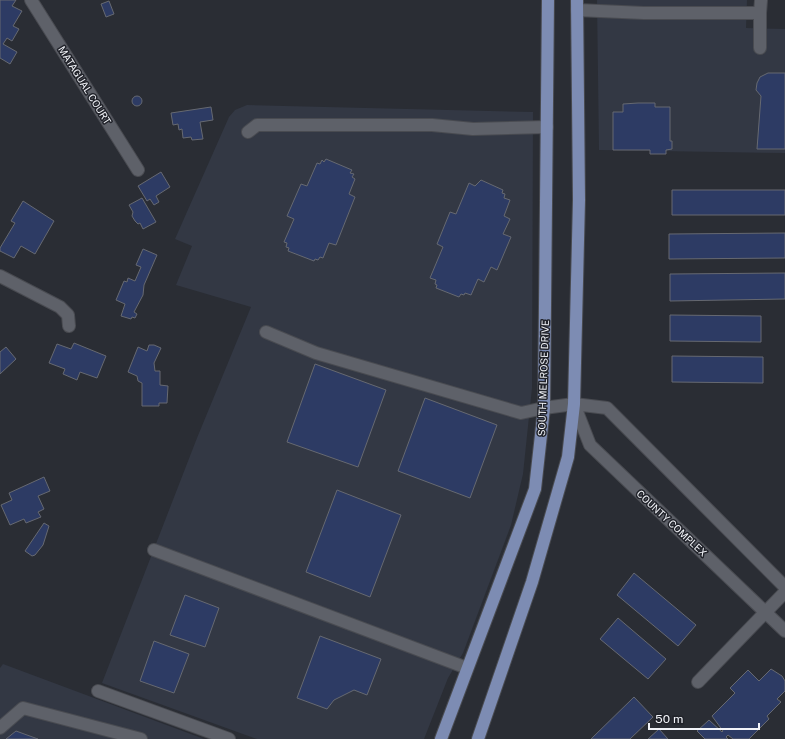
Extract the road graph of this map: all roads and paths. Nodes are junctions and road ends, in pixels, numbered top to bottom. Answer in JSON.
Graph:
{"nodes":[{"id":1,"x":31,"y":0,"type":"edge"},
{"id":2,"x":548,"y":0,"type":"edge"},
{"id":3,"x":761,"y":0,"type":"edge"},
{"id":4,"x":577,"y":5,"type":"edge"},
{"id":5,"x":760,"y":13,"type":"junction"},
{"id":6,"x":760,"y":48,"type":"dead end"},
{"id":7,"x":547,"y":127,"type":"junction"},
{"id":8,"x":248,"y":132,"type":"dead end"},
{"id":9,"x":138,"y":170,"type":"dead end"},
{"id":10,"x":0,"y":276,"type":"edge"},
{"id":11,"x":69,"y":326,"type":"dead end"},
{"id":12,"x":266,"y":332,"type":"dead end"},
{"id":13,"x":574,"y":404,"type":"junction"},
{"id":14,"x":544,"y":408,"type":"junction"},
{"id":15,"x":154,"y":550,"type":"dead end"},
{"id":16,"x":785,"y":587,"type":"edge"},
{"id":17,"x":785,"y":592,"type":"edge"},
{"id":18,"x":766,"y":612,"type":"junction"},
{"id":19,"x":785,"y":631,"type":"edge"},
{"id":20,"x":467,"y":668,"type":"junction"},
{"id":21,"x":698,"y":682,"type":"dead end"},
{"id":22,"x":98,"y":691,"type":"dead end"},
{"id":23,"x":0,"y":728,"type":"edge"},
{"id":24,"x":141,"y":739,"type":"edge"},
{"id":25,"x":229,"y":739,"type":"edge"},
{"id":26,"x":441,"y":739,"type":"edge"},
{"id":27,"x":478,"y":739,"type":"edge"}],
"edges":[{"from":1,"to":9,"type":"street","name":"MATAGUAL COURT"},
{"from":2,"to":7,"type":"main road","name":"SOUTH MELROSE DRIVE"},
{"from":3,"to":5,"type":"street"},
{"from":4,"to":5,"type":"street"},
{"from":4,"to":13,"type":"main road"},
{"from":5,"to":6,"type":"street"},
{"from":7,"to":8,"type":"street"},
{"from":7,"to":14,"type":"main road","name":"SOUTH MELROSE DRIVE"},
{"from":10,"to":11,"type":"street"},
{"from":12,"to":14,"type":"street"},
{"from":13,"to":14,"type":"street"},
{"from":13,"to":16,"type":"street"},
{"from":13,"to":18,"type":"street","name":"COUNTY COMPLEX"},
{"from":13,"to":27,"type":"main road"},
{"from":14,"to":20,"type":"main road","name":"SOUTH MELROSE DRIVE"},
{"from":15,"to":20,"type":"street"},
{"from":17,"to":18,"type":"street"},
{"from":18,"to":19,"type":"street","name":"COUNTY COMPLEX"},
{"from":18,"to":21,"type":"street"},
{"from":20,"to":26,"type":"main road","name":"SOUTH MELROSE DRIVE"},
{"from":22,"to":25,"type":"street"},
{"from":23,"to":24,"type":"street"}]}
